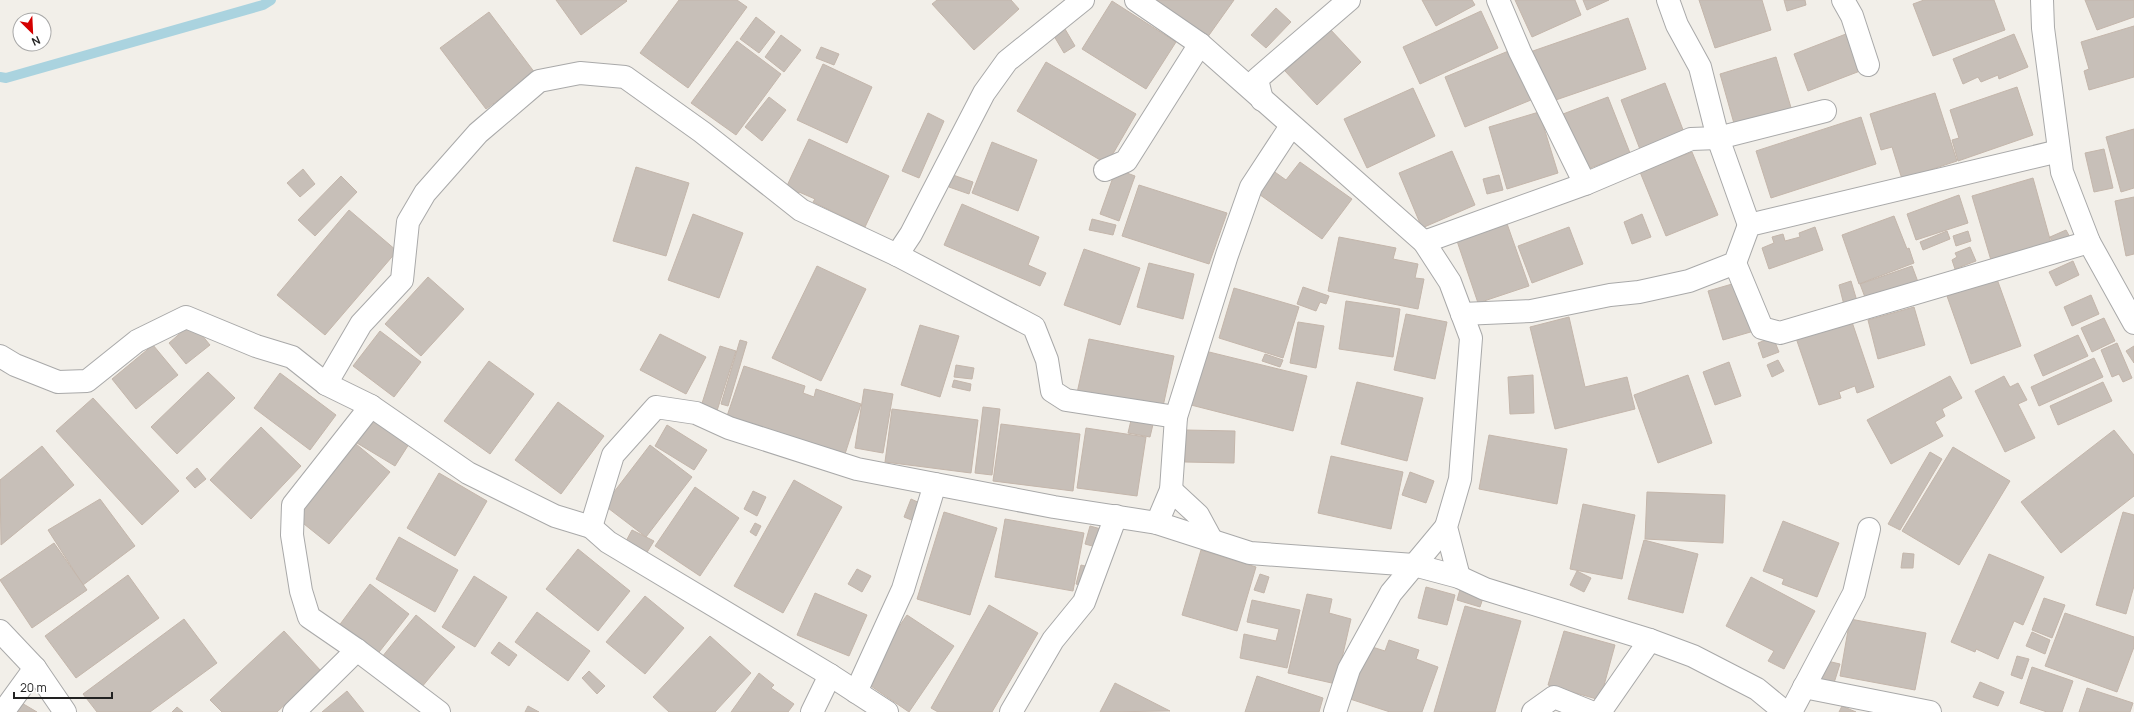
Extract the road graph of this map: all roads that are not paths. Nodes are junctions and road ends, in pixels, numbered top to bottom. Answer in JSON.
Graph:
{"nodes":[{"id":1,"x":1083,"y":0,"type":"edge"},
{"id":2,"x":1136,"y":0,"type":"edge"},
{"id":3,"x":1349,"y":0,"type":"edge"},
{"id":4,"x":1498,"y":0,"type":"edge"},
{"id":5,"x":1668,"y":0,"type":"edge"},
{"id":6,"x":1843,"y":0,"type":"edge"},
{"id":7,"x":2042,"y":0,"type":"edge"},
{"id":8,"x":1200,"y":44,"type":"junction"},
{"id":9,"x":1868,"y":65,"type":"dead end"},
{"id":10,"x":1262,"y":100,"type":"junction"},
{"id":11,"x":1825,"y":111,"type":"dead end"},
{"id":12,"x":1290,"y":126,"type":"junction"},
{"id":13,"x":1718,"y":138,"type":"junction"},
{"id":14,"x":2059,"y":150,"type":"junction"},
{"id":15,"x":1105,"y":170,"type":"dead end"},
{"id":16,"x":1585,"y":184,"type":"junction"},
{"id":17,"x":1749,"y":225,"type":"junction"},
{"id":18,"x":1424,"y":242,"type":"junction"},
{"id":19,"x":2089,"y":242,"type":"junction"},
{"id":20,"x":897,"y":255,"type":"junction"},
{"id":21,"x":1735,"y":263,"type":"junction"},
{"id":22,"x":1462,"y":314,"type":"junction"},
{"id":23,"x":2134,"y":323,"type":"edge"},
{"id":24,"x":0,"y":356,"type":"edge"},
{"id":25,"x":326,"y":384,"type":"junction"},
{"id":26,"x":371,"y":406,"type":"junction"},
{"id":27,"x":1176,"y":417,"type":"junction"},
{"id":28,"x":935,"y":484,"type":"junction"},
{"id":29,"x":1171,"y":490,"type":"junction"},
{"id":30,"x":1116,"y":516,"type":"junction"},
{"id":31,"x":1157,"y":523,"type":"junction"},
{"id":32,"x":591,"y":527,"type":"junction"},
{"id":33,"x":1446,"y":527,"type":"junction"},
{"id":34,"x":1869,"y":529,"type":"dead end"},
{"id":35,"x":1211,"y":539,"type":"junction"},
{"id":36,"x":1414,"y":565,"type":"junction"},
{"id":37,"x":1459,"y":577,"type":"junction"},
{"id":38,"x":0,"y":631,"type":"edge"},
{"id":39,"x":1650,"y":640,"type":"junction"},
{"id":40,"x":357,"y":650,"type":"junction"},
{"id":41,"x":35,"y":668,"type":"junction"},
{"id":42,"x":830,"y":675,"type":"junction"},
{"id":43,"x":1804,"y":687,"type":"junction"},
{"id":44,"x":856,"y":692,"type":"junction"},
{"id":45,"x":425,"y":708,"type":"edge"},
{"id":46,"x":3,"y":712,"type":"edge"},
{"id":47,"x":65,"y":712,"type":"edge"},
{"id":48,"x":294,"y":712,"type":"edge"},
{"id":49,"x":812,"y":712,"type":"edge"},
{"id":50,"x":887,"y":712,"type":"edge"},
{"id":51,"x":1011,"y":712,"type":"edge"},
{"id":52,"x":1335,"y":712,"type":"edge"},
{"id":53,"x":1533,"y":712,"type":"edge"},
{"id":54,"x":1591,"y":712,"type":"edge"},
{"id":55,"x":1600,"y":712,"type":"edge"},
{"id":56,"x":1785,"y":712,"type":"edge"},
{"id":57,"x":1791,"y":712,"type":"edge"},
{"id":58,"x":1930,"y":712,"type":"edge"}],
"edges":[{"from":1,"to":20,"type":"street"},
{"from":2,"to":8,"type":"street"},
{"from":3,"to":10,"type":"street"},
{"from":4,"to":16,"type":"street"},
{"from":5,"to":13,"type":"street"},
{"from":6,"to":9,"type":"street"},
{"from":7,"to":14,"type":"street"},
{"from":8,"to":10,"type":"street"},
{"from":8,"to":15,"type":"street"},
{"from":10,"to":12,"type":"street"},
{"from":11,"to":13,"type":"street"},
{"from":12,"to":18,"type":"street"},
{"from":12,"to":27,"type":"street"},
{"from":13,"to":16,"type":"street"},
{"from":13,"to":17,"type":"street"},
{"from":14,"to":17,"type":"street"},
{"from":14,"to":19,"type":"street"},
{"from":16,"to":18,"type":"street"},
{"from":17,"to":21,"type":"street"},
{"from":18,"to":22,"type":"street"},
{"from":19,"to":21,"type":"street"},
{"from":19,"to":23,"type":"street"},
{"from":20,"to":25,"type":"street"},
{"from":20,"to":27,"type":"street"},
{"from":21,"to":22,"type":"street"},
{"from":22,"to":33,"type":"street"},
{"from":24,"to":25,"type":"street"},
{"from":25,"to":26,"type":"street"},
{"from":26,"to":32,"type":"street"},
{"from":26,"to":40,"type":"street"},
{"from":27,"to":29,"type":"street"},
{"from":28,"to":30,"type":"street"},
{"from":28,"to":32,"type":"street"},
{"from":28,"to":44,"type":"street"},
{"from":29,"to":31,"type":"street"},
{"from":29,"to":35,"type":"street"},
{"from":30,"to":31,"type":"street"},
{"from":30,"to":51,"type":"street"},
{"from":31,"to":35,"type":"street"},
{"from":32,"to":42,"type":"street"},
{"from":33,"to":36,"type":"street"},
{"from":33,"to":37,"type":"street"},
{"from":34,"to":43,"type":"street"},
{"from":35,"to":36,"type":"street"},
{"from":36,"to":37,"type":"street"},
{"from":36,"to":52,"type":"street"},
{"from":37,"to":39,"type":"street"},
{"from":38,"to":41,"type":"street"},
{"from":39,"to":55,"type":"street"},
{"from":39,"to":56,"type":"street"},
{"from":40,"to":45,"type":"street"},
{"from":40,"to":48,"type":"street"},
{"from":41,"to":46,"type":"street"},
{"from":41,"to":47,"type":"street"},
{"from":42,"to":44,"type":"street"},
{"from":42,"to":49,"type":"street"},
{"from":43,"to":57,"type":"street"},
{"from":43,"to":58,"type":"street"},
{"from":44,"to":50,"type":"street"},
{"from":53,"to":54,"type":"street"}]}
